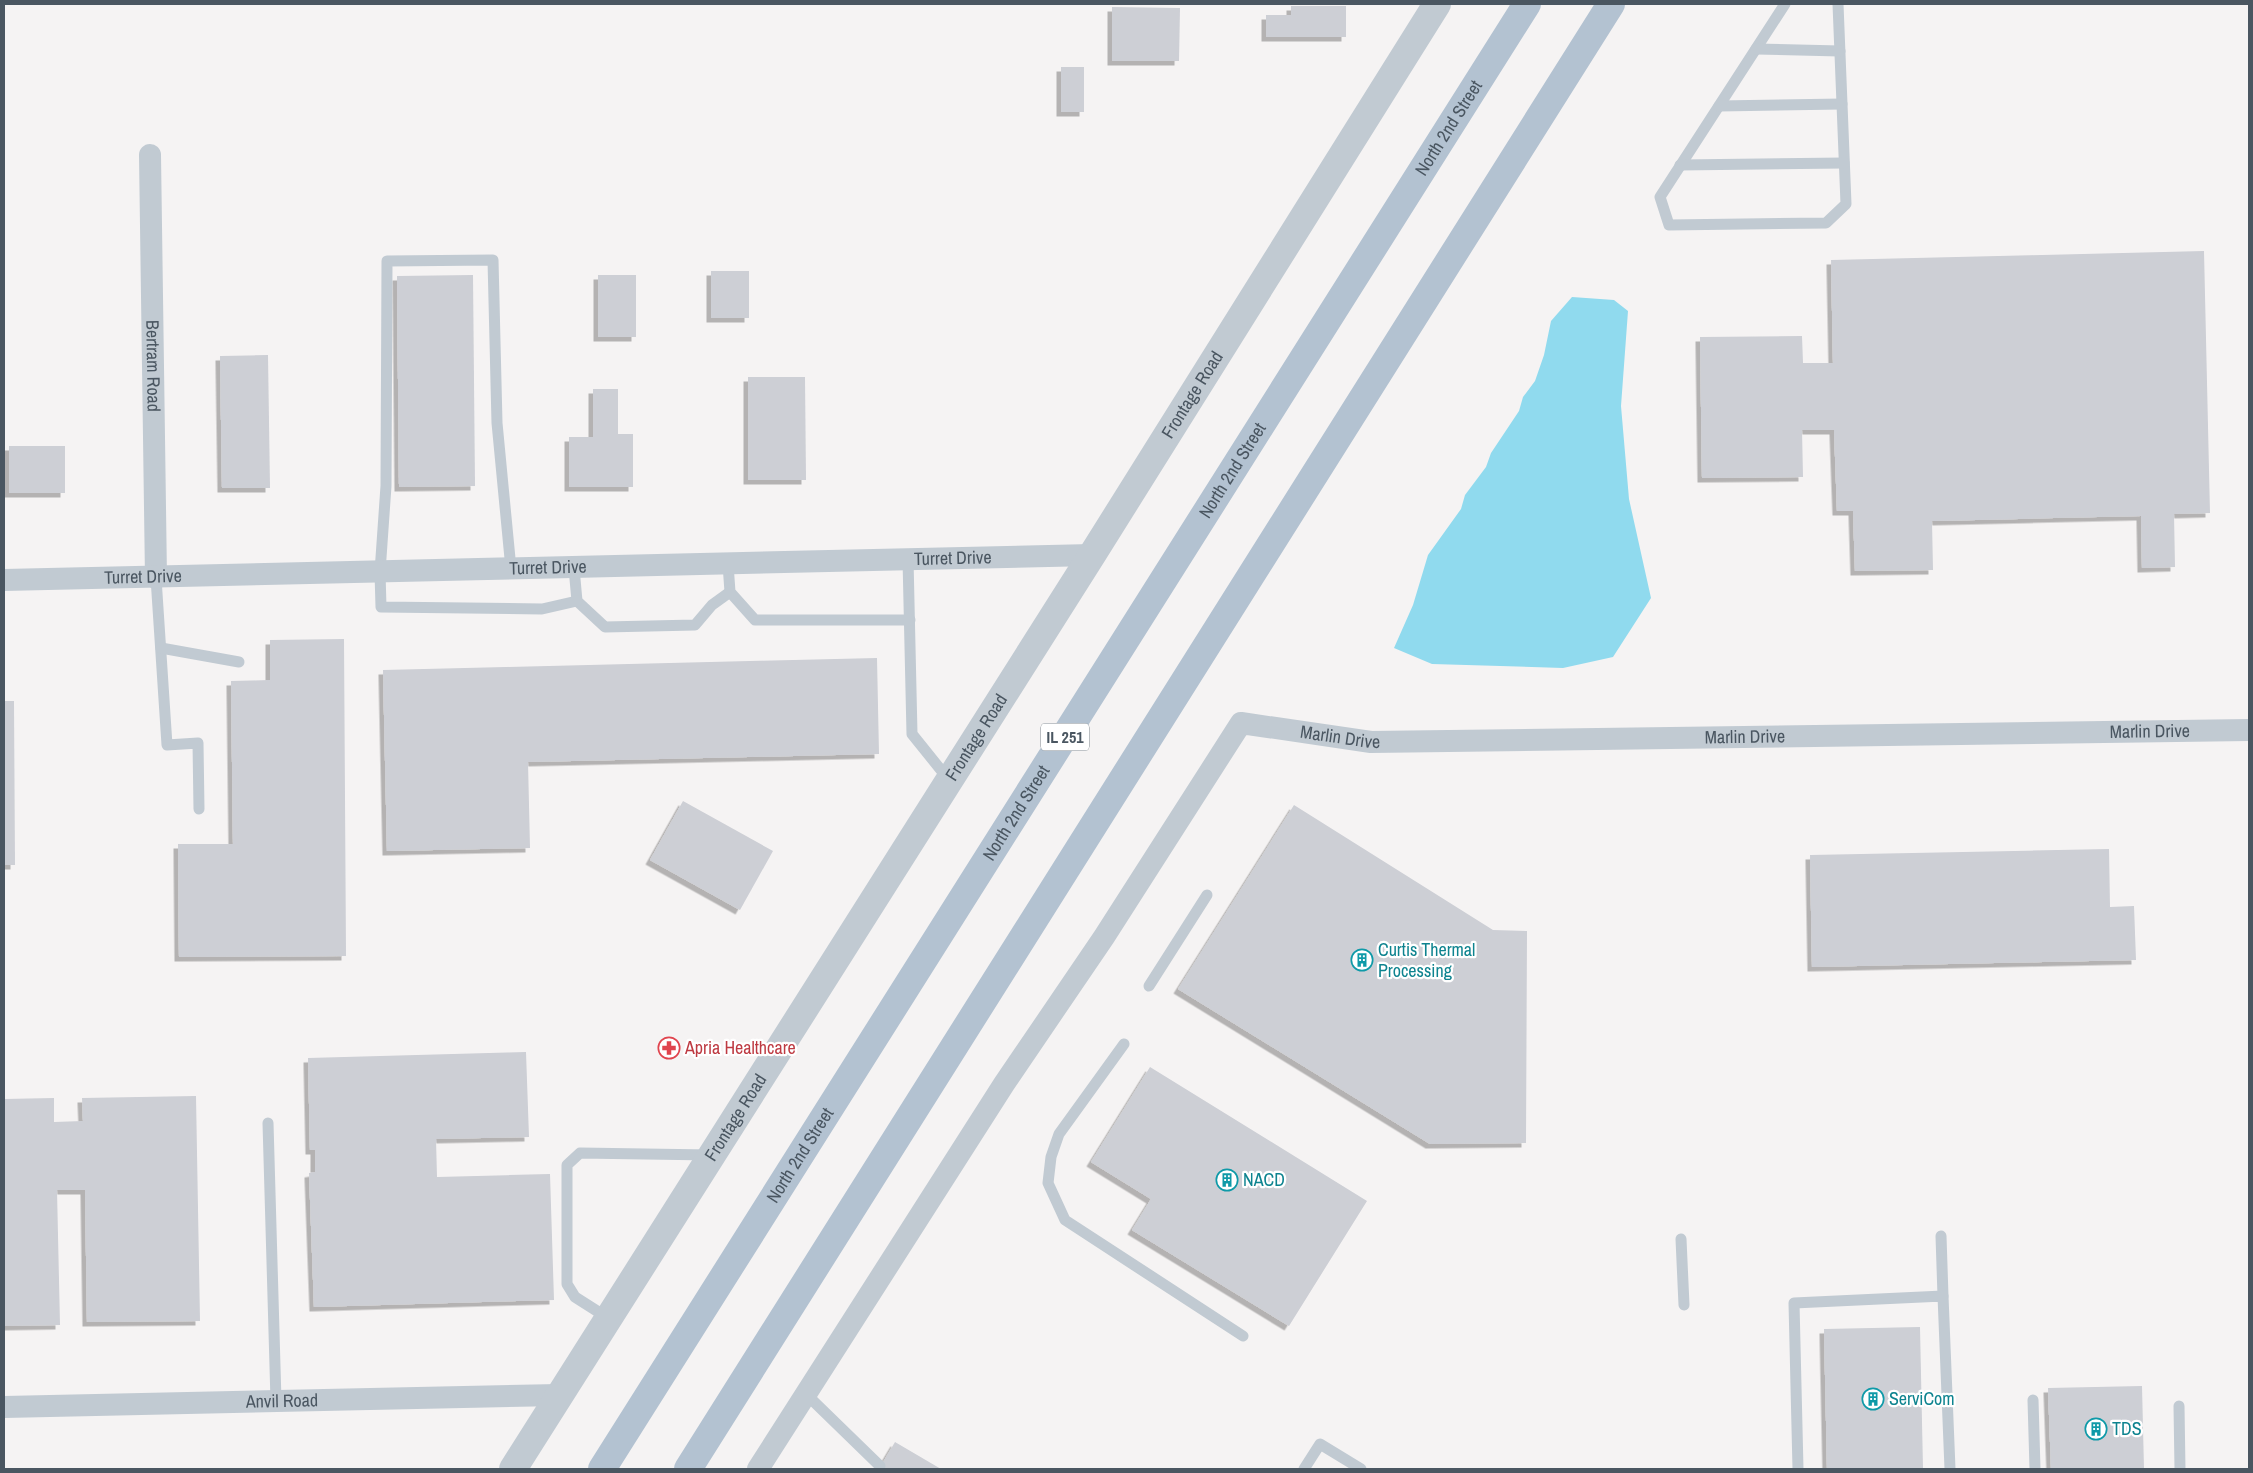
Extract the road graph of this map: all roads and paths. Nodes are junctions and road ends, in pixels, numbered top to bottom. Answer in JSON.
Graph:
{"nodes":[{"id":1,"x":1437,"y":4,"type":"edge"},
{"id":2,"x":1527,"y":4,"type":"edge"},
{"id":3,"x":1611,"y":4,"type":"edge"},
{"id":4,"x":1785,"y":4,"type":"edge"},
{"id":5,"x":1838,"y":4,"type":"edge"},
{"id":6,"x":1756,"y":49,"type":"junction"},
{"id":7,"x":1840,"y":51,"type":"junction"},
{"id":8,"x":1842,"y":104,"type":"junction"},
{"id":9,"x":1719,"y":106,"type":"junction"},
{"id":10,"x":150,"y":155,"type":"dead end"},
{"id":11,"x":1844,"y":163,"type":"junction"},
{"id":12,"x":1680,"y":165,"type":"junction"},
{"id":13,"x":1092,"y":555,"type":"junction"},
{"id":14,"x":908,"y":559,"type":"junction"},
{"id":15,"x":728,"y":564,"type":"junction"},
{"id":16,"x":574,"y":568,"type":"junction"},
{"id":17,"x":512,"y":569,"type":"junction"},
{"id":18,"x":380,"y":572,"type":"junction"},
{"id":19,"x":156,"y":578,"type":"junction"},
{"id":20,"x":4,"y":580,"type":"edge"},
{"id":21,"x":730,"y":592,"type":"junction"},
{"id":22,"x":577,"y":601,"type":"junction"},
{"id":23,"x":910,"y":620,"type":"junction"},
{"id":24,"x":161,"y":648,"type":"junction"},
{"id":25,"x":239,"y":662,"type":"dead end"},
{"id":26,"x":2249,"y":730,"type":"edge"},
{"id":27,"x":949,"y":780,"type":"junction"},
{"id":28,"x":199,"y":809,"type":"dead end"},
{"id":29,"x":1208,"y":895,"type":"dead end"},
{"id":30,"x":1149,"y":986,"type":"dead end"},
{"id":31,"x":1124,"y":1044,"type":"dead end"},
{"id":32,"x":268,"y":1123,"type":"dead end"},
{"id":33,"x":711,"y":1155,"type":"junction"},
{"id":34,"x":1941,"y":1236,"type":"dead end"},
{"id":35,"x":1681,"y":1239,"type":"dead end"},
{"id":36,"x":1943,"y":1296,"type":"junction"},
{"id":37,"x":1684,"y":1305,"type":"dead end"},
{"id":38,"x":608,"y":1318,"type":"junction"},
{"id":39,"x":1243,"y":1336,"type":"dead end"},
{"id":40,"x":559,"y":1395,"type":"junction"},
{"id":41,"x":807,"y":1395,"type":"junction"},
{"id":42,"x":2033,"y":1400,"type":"dead end"},
{"id":43,"x":276,"y":1401,"type":"junction"},
{"id":44,"x":4,"y":1406,"type":"edge"},
{"id":45,"x":2179,"y":1406,"type":"dead end"},
{"id":46,"x":880,"y":1466,"type":"dead end"},
{"id":47,"x":513,"y":1469,"type":"edge"},
{"id":48,"x":602,"y":1469,"type":"edge"},
{"id":49,"x":688,"y":1469,"type":"edge"},
{"id":50,"x":758,"y":1469,"type":"edge"},
{"id":51,"x":1304,"y":1469,"type":"edge"},
{"id":52,"x":1361,"y":1469,"type":"edge"},
{"id":53,"x":1798,"y":1469,"type":"edge"},
{"id":54,"x":1950,"y":1469,"type":"edge"},
{"id":55,"x":2035,"y":1469,"type":"edge"},
{"id":56,"x":2180,"y":1469,"type":"edge"}],
"edges":[{"from":1,"to":13,"type":"street","name":"Frontage Road"},
{"from":2,"to":48,"type":"main road","name":"North 2nd Street","number":"IL 251"},
{"from":3,"to":49,"type":"main road"},
{"from":4,"to":6,"type":"lane"},
{"from":5,"to":7,"type":"lane"},
{"from":6,"to":7,"type":"lane"},
{"from":6,"to":9,"type":"lane"},
{"from":7,"to":8,"type":"lane"},
{"from":8,"to":9,"type":"lane"},
{"from":8,"to":11,"type":"lane"},
{"from":9,"to":12,"type":"lane"},
{"from":10,"to":19,"type":"street","name":"Bertram Road"},
{"from":11,"to":12,"type":"lane"},
{"from":11,"to":12,"type":"lane"},
{"from":13,"to":14,"type":"street","name":"Turret Drive"},
{"from":13,"to":27,"type":"street","name":"Frontage Road"},
{"from":14,"to":15,"type":"street","name":"Turret Drive"},
{"from":14,"to":23,"type":"lane"},
{"from":15,"to":16,"type":"street","name":"Turret Drive"},
{"from":15,"to":21,"type":"lane"},
{"from":16,"to":17,"type":"street","name":"Turret Drive"},
{"from":16,"to":22,"type":"lane"},
{"from":17,"to":18,"type":"street","name":"Turret Drive"},
{"from":17,"to":18,"type":"lane"},
{"from":18,"to":19,"type":"street","name":"Turret Drive"},
{"from":18,"to":22,"type":"lane"},
{"from":19,"to":20,"type":"street","name":"Turret Drive"},
{"from":19,"to":24,"type":"lane"},
{"from":21,"to":22,"type":"lane"},
{"from":21,"to":23,"type":"lane"},
{"from":23,"to":27,"type":"lane"},
{"from":24,"to":25,"type":"lane"},
{"from":24,"to":28,"type":"lane"},
{"from":26,"to":41,"type":"street","name":"Marlin Drive"},
{"from":27,"to":33,"type":"street","name":"Frontage Road"},
{"from":29,"to":30,"type":"lane"},
{"from":31,"to":39,"type":"lane"},
{"from":32,"to":43,"type":"lane"},
{"from":33,"to":38,"type":"street","name":"Frontage Road"},
{"from":33,"to":38,"type":"lane"},
{"from":34,"to":36,"type":"lane"},
{"from":35,"to":37,"type":"lane"},
{"from":36,"to":53,"type":"lane"},
{"from":36,"to":54,"type":"lane"},
{"from":38,"to":40,"type":"street","name":"Frontage Road"},
{"from":40,"to":43,"type":"street","name":"Anvil Road"},
{"from":40,"to":47,"type":"street","name":"Frontage Road"},
{"from":41,"to":46,"type":"lane"},
{"from":41,"to":50,"type":"street"},
{"from":42,"to":55,"type":"lane"},
{"from":43,"to":44,"type":"street","name":"Anvil Road"},
{"from":45,"to":56,"type":"lane"},
{"from":51,"to":52,"type":"lane"}]}
